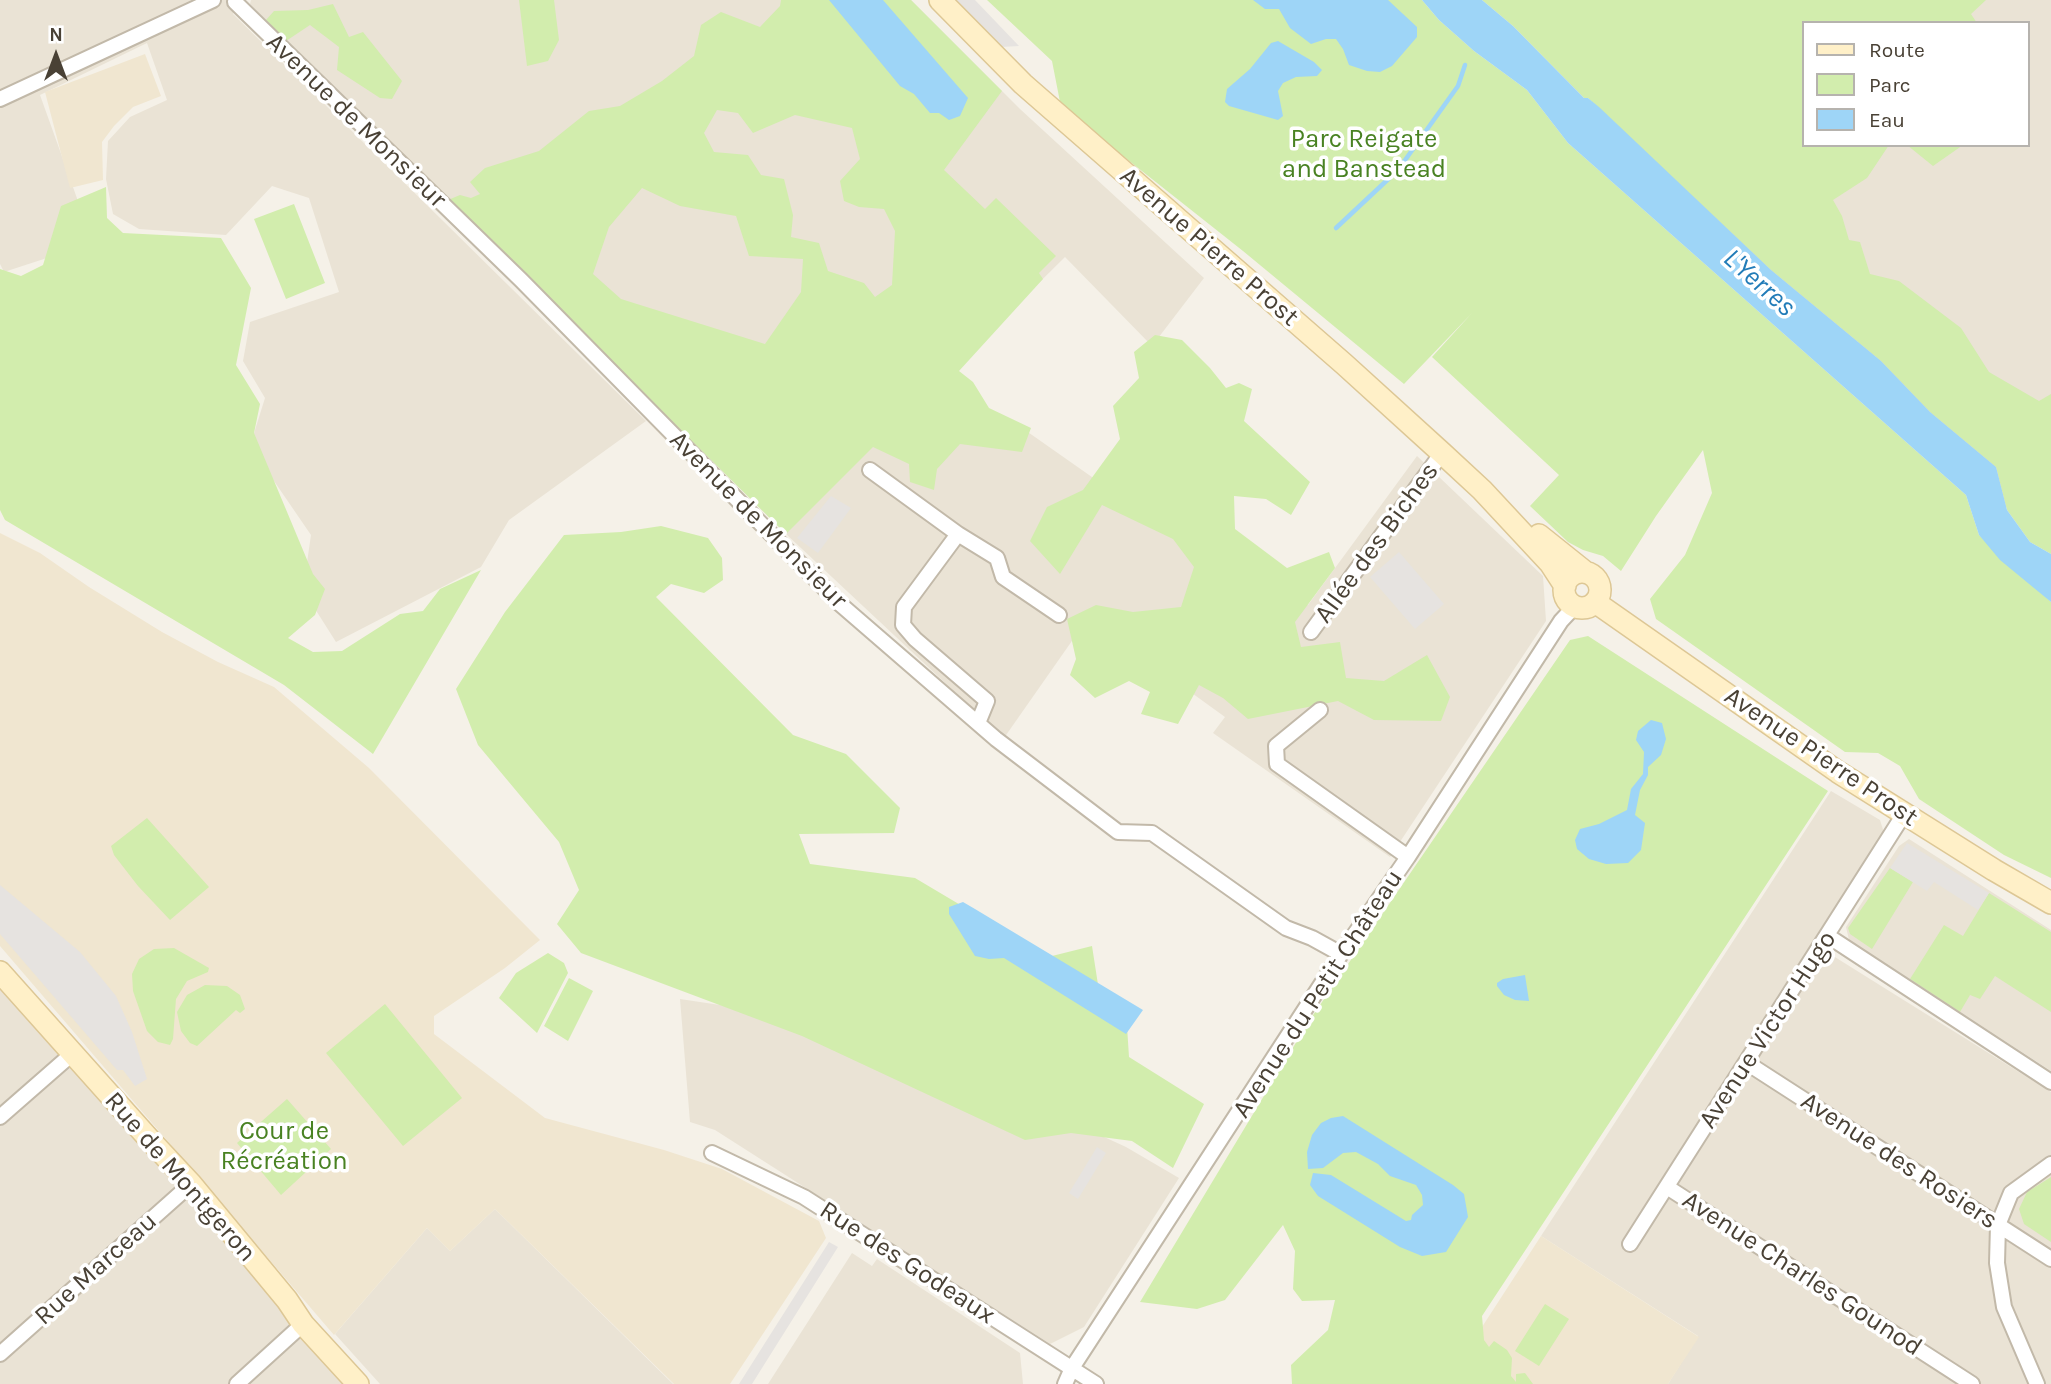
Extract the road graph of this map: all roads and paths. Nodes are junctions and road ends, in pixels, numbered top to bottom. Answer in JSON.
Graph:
{"nodes":[{"id":1,"x":212,"y":0,"type":"edge"},
{"id":2,"x":218,"y":0,"type":"edge"},
{"id":3,"x":940,"y":0,"type":"edge"},
{"id":4,"x":236,"y":1,"type":"edge"},
{"id":5,"x":0,"y":99,"type":"edge"},
{"id":6,"x":1442,"y":453,"type":"junction"},
{"id":7,"x":870,"y":470,"type":"dead end"},
{"id":8,"x":1482,"y":490,"type":"junction"},
{"id":9,"x":958,"y":534,"type":"junction"},
{"id":10,"x":1584,"y":571,"type":"junction"},
{"id":11,"x":1565,"y":586,"type":"junction"},
{"id":12,"x":1585,"y":604,"type":"junction"},
{"id":13,"x":1059,"y":615,"type":"dead end"},
{"id":14,"x":1311,"y":632,"type":"dead end"},
{"id":15,"x":1320,"y":710,"type":"dead end"},
{"id":16,"x":978,"y":723,"type":"junction"},
{"id":17,"x":1904,"y":814,"type":"junction"},
{"id":18,"x":1408,"y":857,"type":"junction"},
{"id":19,"x":2051,"y":903,"type":"edge"},
{"id":20,"x":1828,"y":936,"type":"junction"},
{"id":21,"x":1341,"y":954,"type":"junction"},
{"id":22,"x":0,"y":972,"type":"edge"},
{"id":23,"x":72,"y":1054,"type":"junction"},
{"id":24,"x":1747,"y":1063,"type":"junction"},
{"id":25,"x":2051,"y":1082,"type":"edge"},
{"id":26,"x":0,"y":1117,"type":"edge"},
{"id":27,"x":712,"y":1153,"type":"dead end"},
{"id":28,"x":2051,"y":1164,"type":"edge"},
{"id":29,"x":191,"y":1184,"type":"junction"},
{"id":30,"x":1667,"y":1187,"type":"junction"},
{"id":31,"x":1998,"y":1225,"type":"junction"},
{"id":32,"x":1630,"y":1244,"type":"dead end"},
{"id":33,"x":2051,"y":1259,"type":"edge"},
{"id":34,"x":303,"y":1324,"type":"junction"},
{"id":35,"x":0,"y":1354,"type":"edge"},
{"id":36,"x":1072,"y":1368,"type":"junction"},
{"id":37,"x":237,"y":1384,"type":"edge"},
{"id":38,"x":358,"y":1384,"type":"edge"},
{"id":39,"x":1065,"y":1384,"type":"edge"},
{"id":40,"x":1096,"y":1384,"type":"edge"},
{"id":41,"x":1972,"y":1384,"type":"edge"},
{"id":42,"x":2037,"y":1384,"type":"edge"}],
"edges":[{"from":1,"to":5,"type":"street"},
{"from":2,"to":4,"type":"street"},
{"from":3,"to":6,"type":"main road","name":"Avenue Pierre Prost"},
{"from":4,"to":16,"type":"street","name":"Avenue de Monsieur"},
{"from":6,"to":8,"type":"main road","name":"Avenue Pierre Prost"},
{"from":6,"to":14,"type":"street","name":"Allée des Biches"},
{"from":7,"to":9,"type":"street"},
{"from":8,"to":10,"type":"main road","name":"Avenue Pierre Prost"},
{"from":8,"to":11,"type":"main road","name":"Avenue Pierre Prost"},
{"from":9,"to":13,"type":"street"},
{"from":9,"to":16,"type":"street"},
{"from":10,"to":11,"type":"main road"},
{"from":10,"to":12,"type":"main road"},
{"from":11,"to":12,"type":"main road"},
{"from":12,"to":17,"type":"main road","name":"Avenue Pierre Prost"},
{"from":12,"to":18,"type":"street","name":"Avenue du Petit Château"},
{"from":15,"to":18,"type":"street"},
{"from":16,"to":21,"type":"street","name":"Avenue de Monsieur"},
{"from":17,"to":19,"type":"main road","name":"Avenue Pierre Prost"},
{"from":17,"to":20,"type":"street","name":"Avenue Victor Hugo"},
{"from":18,"to":21,"type":"street","name":"Avenue du Petit Château"},
{"from":20,"to":24,"type":"street","name":"Avenue Victor Hugo"},
{"from":20,"to":25,"type":"street"},
{"from":21,"to":36,"type":"street","name":"Avenue du Petit Château"},
{"from":22,"to":23,"type":"main road","name":"Rue de Montgeron"},
{"from":23,"to":26,"type":"street"},
{"from":23,"to":29,"type":"main road","name":"Rue de Montgeron"},
{"from":24,"to":30,"type":"street","name":"Avenue Victor Hugo"},
{"from":24,"to":31,"type":"street","name":"Avenue des Rosiers"},
{"from":27,"to":36,"type":"street","name":"Rue des Godeaux"},
{"from":28,"to":31,"type":"street"},
{"from":29,"to":34,"type":"main road","name":"Rue de Montgeron"},
{"from":29,"to":35,"type":"street","name":"Rue Marceau"},
{"from":30,"to":32,"type":"street","name":"Avenue Victor Hugo"},
{"from":30,"to":41,"type":"street","name":"Avenue Charles Gounod"},
{"from":31,"to":33,"type":"street","name":"Avenue des Rosiers"},
{"from":31,"to":42,"type":"street"},
{"from":34,"to":37,"type":"street"},
{"from":34,"to":38,"type":"main road","name":"Rue de Montgeron"},
{"from":36,"to":39,"type":"street","name":"Avenue du Petit Château"},
{"from":36,"to":40,"type":"street","name":"Rue des Godeaux"}]}
